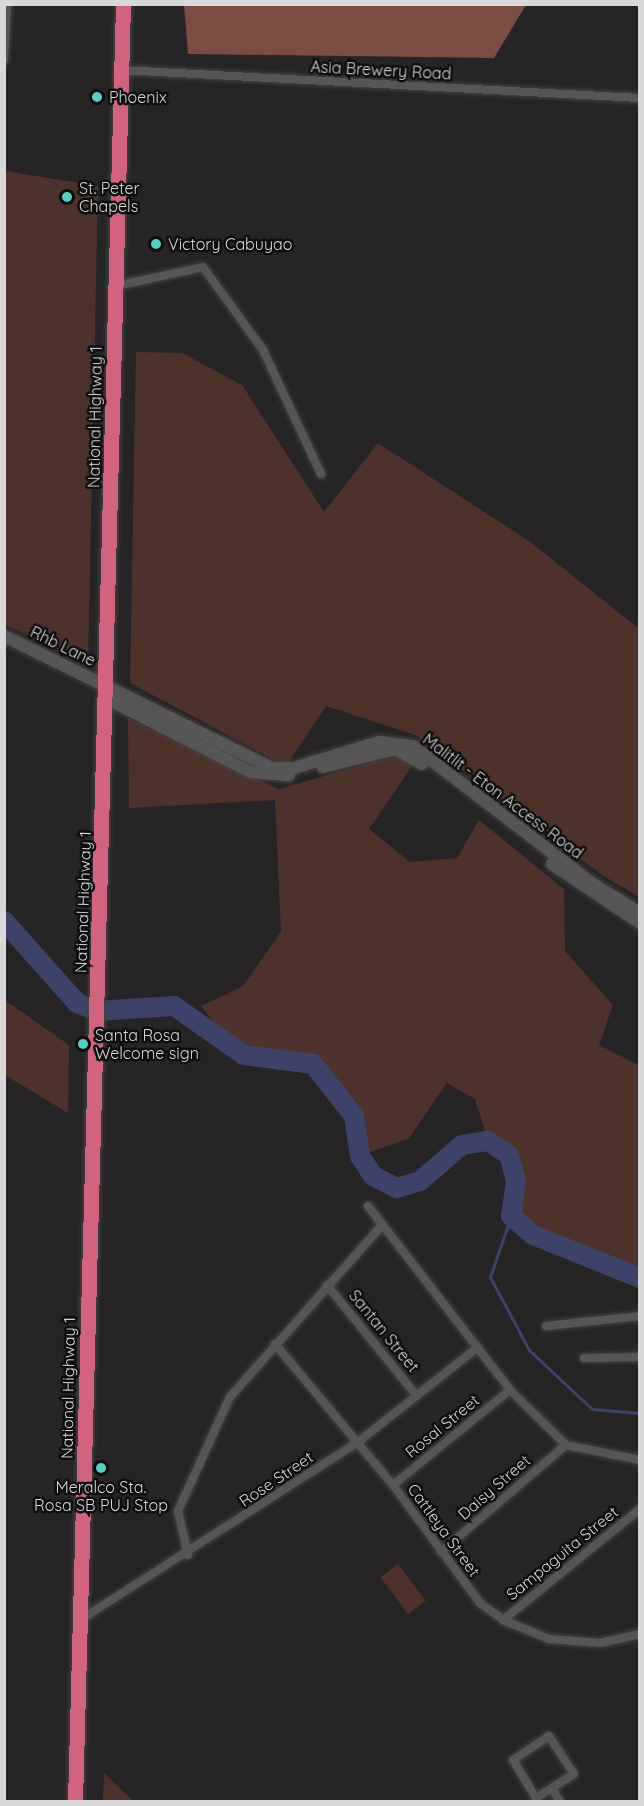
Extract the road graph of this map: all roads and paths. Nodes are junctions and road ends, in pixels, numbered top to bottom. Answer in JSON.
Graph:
{"nodes":[{"id":1,"x":7,"y":4,"type":"edge"},
{"id":2,"x":123,"y":4,"type":"edge"},
{"id":3,"x":4,"y":60,"type":"edge"},
{"id":4,"x":122,"y":70,"type":"junction"},
{"id":5,"x":639,"y":98,"type":"edge"},
{"id":6,"x":116,"y":286,"type":"junction"},
{"id":7,"x":321,"y":474,"type":"dead end"},
{"id":8,"x":4,"y":636,"type":"edge"},
{"id":9,"x":107,"y":692,"type":"junction"},
{"id":10,"x":185,"y":724,"type":"junction"},
{"id":11,"x":182,"y":737,"type":"junction"},
{"id":12,"x":639,"y":913,"type":"edge"},
{"id":13,"x":639,"y":923,"type":"edge"},
{"id":14,"x":368,"y":1206,"type":"dead end"},
{"id":15,"x":382,"y":1225,"type":"junction"},
{"id":16,"x":327,"y":1285,"type":"junction"},
{"id":17,"x":639,"y":1316,"type":"edge"},
{"id":18,"x":546,"y":1326,"type":"dead end"},
{"id":19,"x":276,"y":1344,"type":"junction"},
{"id":20,"x":478,"y":1347,"type":"junction"},
{"id":21,"x":639,"y":1357,"type":"edge"},
{"id":22,"x":584,"y":1358,"type":"dead end"},
{"id":23,"x":510,"y":1390,"type":"junction"},
{"id":24,"x":417,"y":1396,"type":"junction"},
{"id":25,"x":357,"y":1443,"type":"junction"},
{"id":26,"x":566,"y":1445,"type":"junction"},
{"id":27,"x":639,"y":1460,"type":"edge"},
{"id":28,"x":393,"y":1485,"type":"junction"},
{"id":29,"x":639,"y":1509,"type":"edge"},
{"id":30,"x":441,"y":1552,"type":"junction"},
{"id":31,"x":188,"y":1555,"type":"junction"},
{"id":32,"x":80,"y":1620,"type":"junction"},
{"id":33,"x":503,"y":1620,"type":"junction"},
{"id":34,"x":639,"y":1634,"type":"edge"},
{"id":35,"x":552,"y":1788,"type":"junction"},
{"id":36,"x":75,"y":1802,"type":"edge"},
{"id":37,"x":560,"y":1802,"type":"edge"}],
"edges":[{"from":1,"to":3,"type":"street"},
{"from":2,"to":4,"type":"highway","name":"National Highway 1"},
{"from":4,"to":5,"type":"street","name":"Asia Brewery Road"},
{"from":4,"to":6,"type":"highway","name":"National Highway 1"},
{"from":6,"to":7,"type":"street"},
{"from":6,"to":9,"type":"highway","name":"National Highway 1"},
{"from":8,"to":9,"type":"street","name":"Rhb Lane"},
{"from":9,"to":10,"type":"street","name":"Malitlit - Eton Access Road"},
{"from":9,"to":11,"type":"street","name":"Malitlit - Eton Access Road"},
{"from":9,"to":32,"type":"highway","name":"National Highway 1"},
{"from":10,"to":11,"type":"street"},
{"from":10,"to":12,"type":"street","name":"Malitlit - Eton Access Road"},
{"from":11,"to":13,"type":"street","name":"Malitlit - Eton Access Road"},
{"from":14,"to":15,"type":"street"},
{"from":15,"to":16,"type":"street"},
{"from":15,"to":20,"type":"street"},
{"from":16,"to":19,"type":"street"},
{"from":16,"to":24,"type":"street","name":"Santan Street"},
{"from":17,"to":18,"type":"street"},
{"from":19,"to":25,"type":"street","name":"Cattleya Street"},
{"from":19,"to":31,"type":"street"},
{"from":20,"to":23,"type":"street"},
{"from":20,"to":24,"type":"street","name":"Rose Street"},
{"from":21,"to":22,"type":"street"},
{"from":23,"to":26,"type":"street"},
{"from":23,"to":28,"type":"street","name":"Rosal Street"},
{"from":24,"to":25,"type":"street","name":"Rose Street"},
{"from":25,"to":28,"type":"street","name":"Cattleya Street"},
{"from":25,"to":31,"type":"street","name":"Rose Street"},
{"from":26,"to":27,"type":"street"},
{"from":26,"to":30,"type":"street","name":"Daisy Street"},
{"from":28,"to":30,"type":"street","name":"Cattleya Street"},
{"from":29,"to":33,"type":"street","name":"Sampaguita Street"},
{"from":30,"to":33,"type":"street","name":"Cattleya Street"},
{"from":31,"to":32,"type":"street","name":"Rose Street"},
{"from":32,"to":36,"type":"highway","name":"National Highway 1"},
{"from":33,"to":34,"type":"street","name":"Cattleya Street"},
{"from":35,"to":35,"type":"street"},
{"from":35,"to":37,"type":"street"}]}
